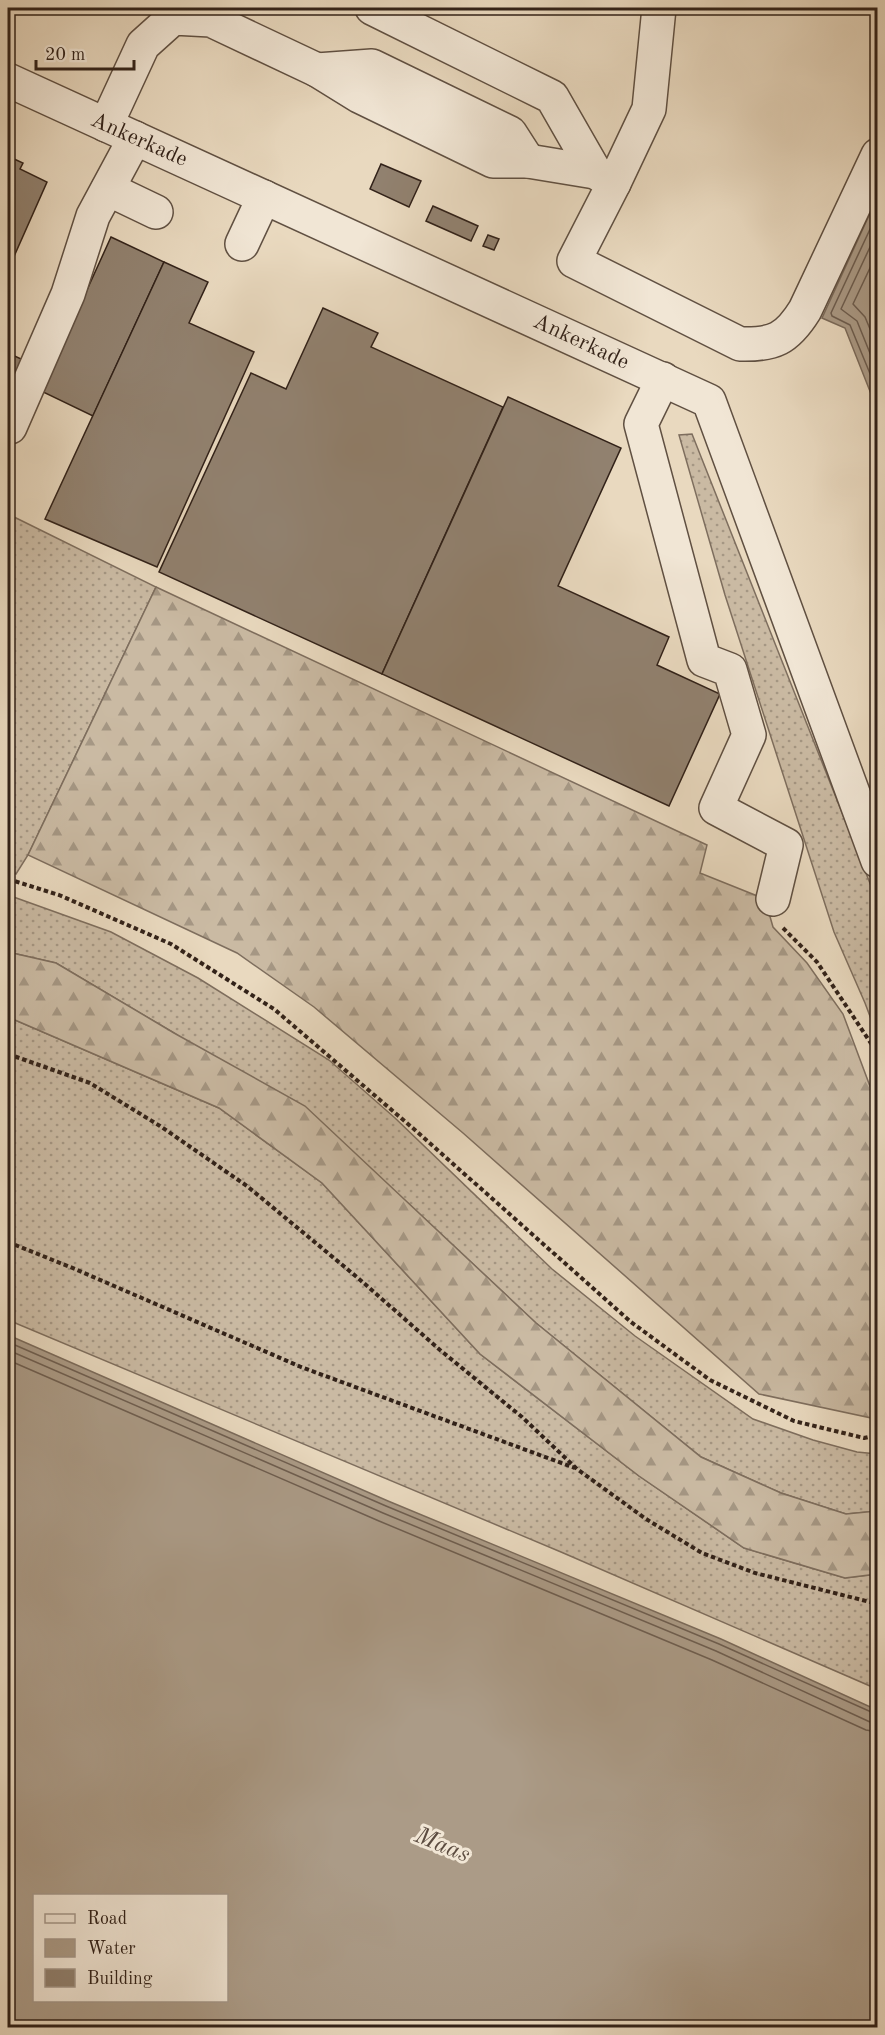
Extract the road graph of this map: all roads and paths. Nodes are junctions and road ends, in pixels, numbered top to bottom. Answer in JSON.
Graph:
{"nodes":[{"id":1,"x":372,"y":8,"type":"edge"},
{"id":2,"x":659,"y":8,"type":"edge"},
{"id":3,"x":172,"y":13,"type":"edge"},
{"id":4,"x":8,"y":80,"type":"edge"},
{"id":5,"x":106,"y":125,"type":"junction"},
{"id":6,"x":135,"y":138,"type":"junction"},
{"id":7,"x":878,"y":155,"type":"edge"},
{"id":8,"x":605,"y":177,"type":"junction"},
{"id":9,"x":108,"y":189,"type":"junction"},
{"id":10,"x":264,"y":197,"type":"junction"},
{"id":11,"x":156,"y":212,"type":"dead end"},
{"id":12,"x":242,"y":244,"type":"dead end"},
{"id":13,"x":663,"y":379,"type":"junction"},
{"id":14,"x":10,"y":428,"type":"dead end"},
{"id":15,"x":878,"y":861,"type":"edge"},
{"id":16,"x":8,"y":879,"type":"edge"},
{"id":17,"x":773,"y":899,"type":"joint"},
{"id":18,"x":8,"y":1054,"type":"edge"},
{"id":19,"x":878,"y":1054,"type":"edge"},
{"id":20,"x":8,"y":1242,"type":"edge"},
{"id":21,"x":878,"y":1435,"type":"edge"},
{"id":22,"x":578,"y":1469,"type":"junction"},
{"id":23,"x":878,"y":1604,"type":"edge"}],
"edges":[{"from":1,"to":8,"type":"street"},
{"from":2,"to":8,"type":"street"},
{"from":3,"to":5,"type":"street"},
{"from":3,"to":8,"type":"street"},
{"from":4,"to":5,"type":"street","name":"Ankerkade"},
{"from":5,"to":6,"type":"street","name":"Ankerkade"},
{"from":6,"to":9,"type":"street"},
{"from":6,"to":10,"type":"street","name":"Ankerkade"},
{"from":7,"to":8,"type":"street"},
{"from":9,"to":11,"type":"street"},
{"from":9,"to":14,"type":"street"},
{"from":10,"to":12,"type":"street"},
{"from":10,"to":13,"type":"street","name":"Ankerkade"},
{"from":13,"to":15,"type":"street","name":"Ankerkade"},
{"from":13,"to":17,"type":"street"},
{"from":16,"to":21,"type":"path"},
{"from":17,"to":19,"type":"path"},
{"from":18,"to":22,"type":"path"},
{"from":20,"to":22,"type":"path"},
{"from":22,"to":23,"type":"path"}]}
